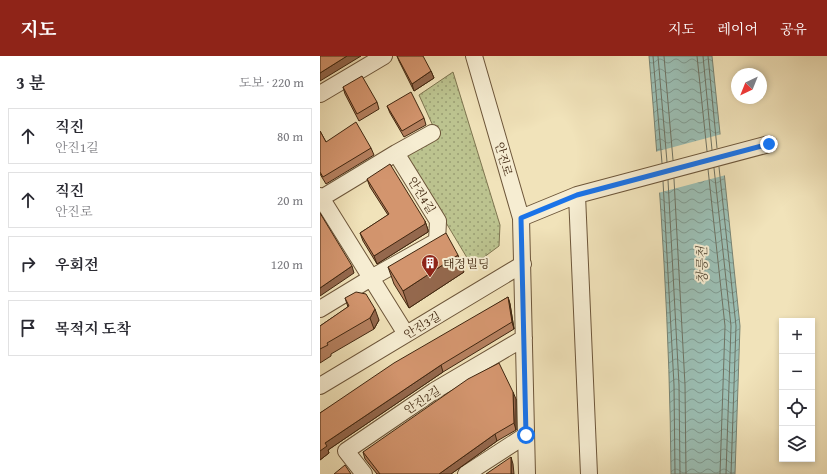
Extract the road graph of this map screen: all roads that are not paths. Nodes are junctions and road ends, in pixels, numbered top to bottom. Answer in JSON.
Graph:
{"nodes":[{"id":1,"x":384,"y":56,"type":"edge"},
{"id":2,"x":474,"y":56,"type":"edge"},
{"id":3,"x":320,"y":94,"type":"edge"},
{"id":4,"x":432,"y":133,"type":"dead end"},
{"id":5,"x":761,"y":146,"type":"dead end"},
{"id":6,"x":396,"y":153,"type":"junction"},
{"id":7,"x":577,"y":195,"type":"junction"},
{"id":8,"x":320,"y":198,"type":"edge"},
{"id":9,"x":521,"y":218,"type":"junction"},
{"id":10,"x":523,"y":264,"type":"junction"},
{"id":11,"x":370,"y":278,"type":"junction"},
{"id":12,"x":320,"y":309,"type":"edge"},
{"id":13,"x":406,"y":334,"type":"junction"},
{"id":14,"x":524,"y":338,"type":"junction"},
{"id":15,"x":320,"y":386,"type":"edge"},
{"id":16,"x":526,"y":435,"type":"junction"},
{"id":17,"x":364,"y":474,"type":"edge"},
{"id":18,"x":466,"y":474,"type":"edge"},
{"id":19,"x":527,"y":474,"type":"edge"},
{"id":20,"x":589,"y":474,"type":"edge"}],
"edges":[{"from":1,"to":3,"type":"street"},
{"from":2,"to":9,"type":"street","name":"안진로"},
{"from":4,"to":6,"type":"street"},
{"from":5,"to":7,"type":"street"},
{"from":6,"to":8,"type":"street"},
{"from":6,"to":11,"type":"street","name":"안진4길"},
{"from":7,"to":9,"type":"street"},
{"from":7,"to":20,"type":"street"},
{"from":8,"to":11,"type":"street"},
{"from":9,"to":10,"type":"street","name":"안진로"},
{"from":10,"to":13,"type":"street","name":"안진3길"},
{"from":10,"to":14,"type":"street","name":"안진로"},
{"from":11,"to":12,"type":"street","name":"안진4길"},
{"from":11,"to":13,"type":"street"},
{"from":13,"to":15,"type":"street","name":"안진3길"},
{"from":14,"to":16,"type":"street","name":"안진로"},
{"from":14,"to":17,"type":"street","name":"안진2길"},
{"from":16,"to":18,"type":"street"},
{"from":16,"to":19,"type":"street","name":"안진로"}]}
